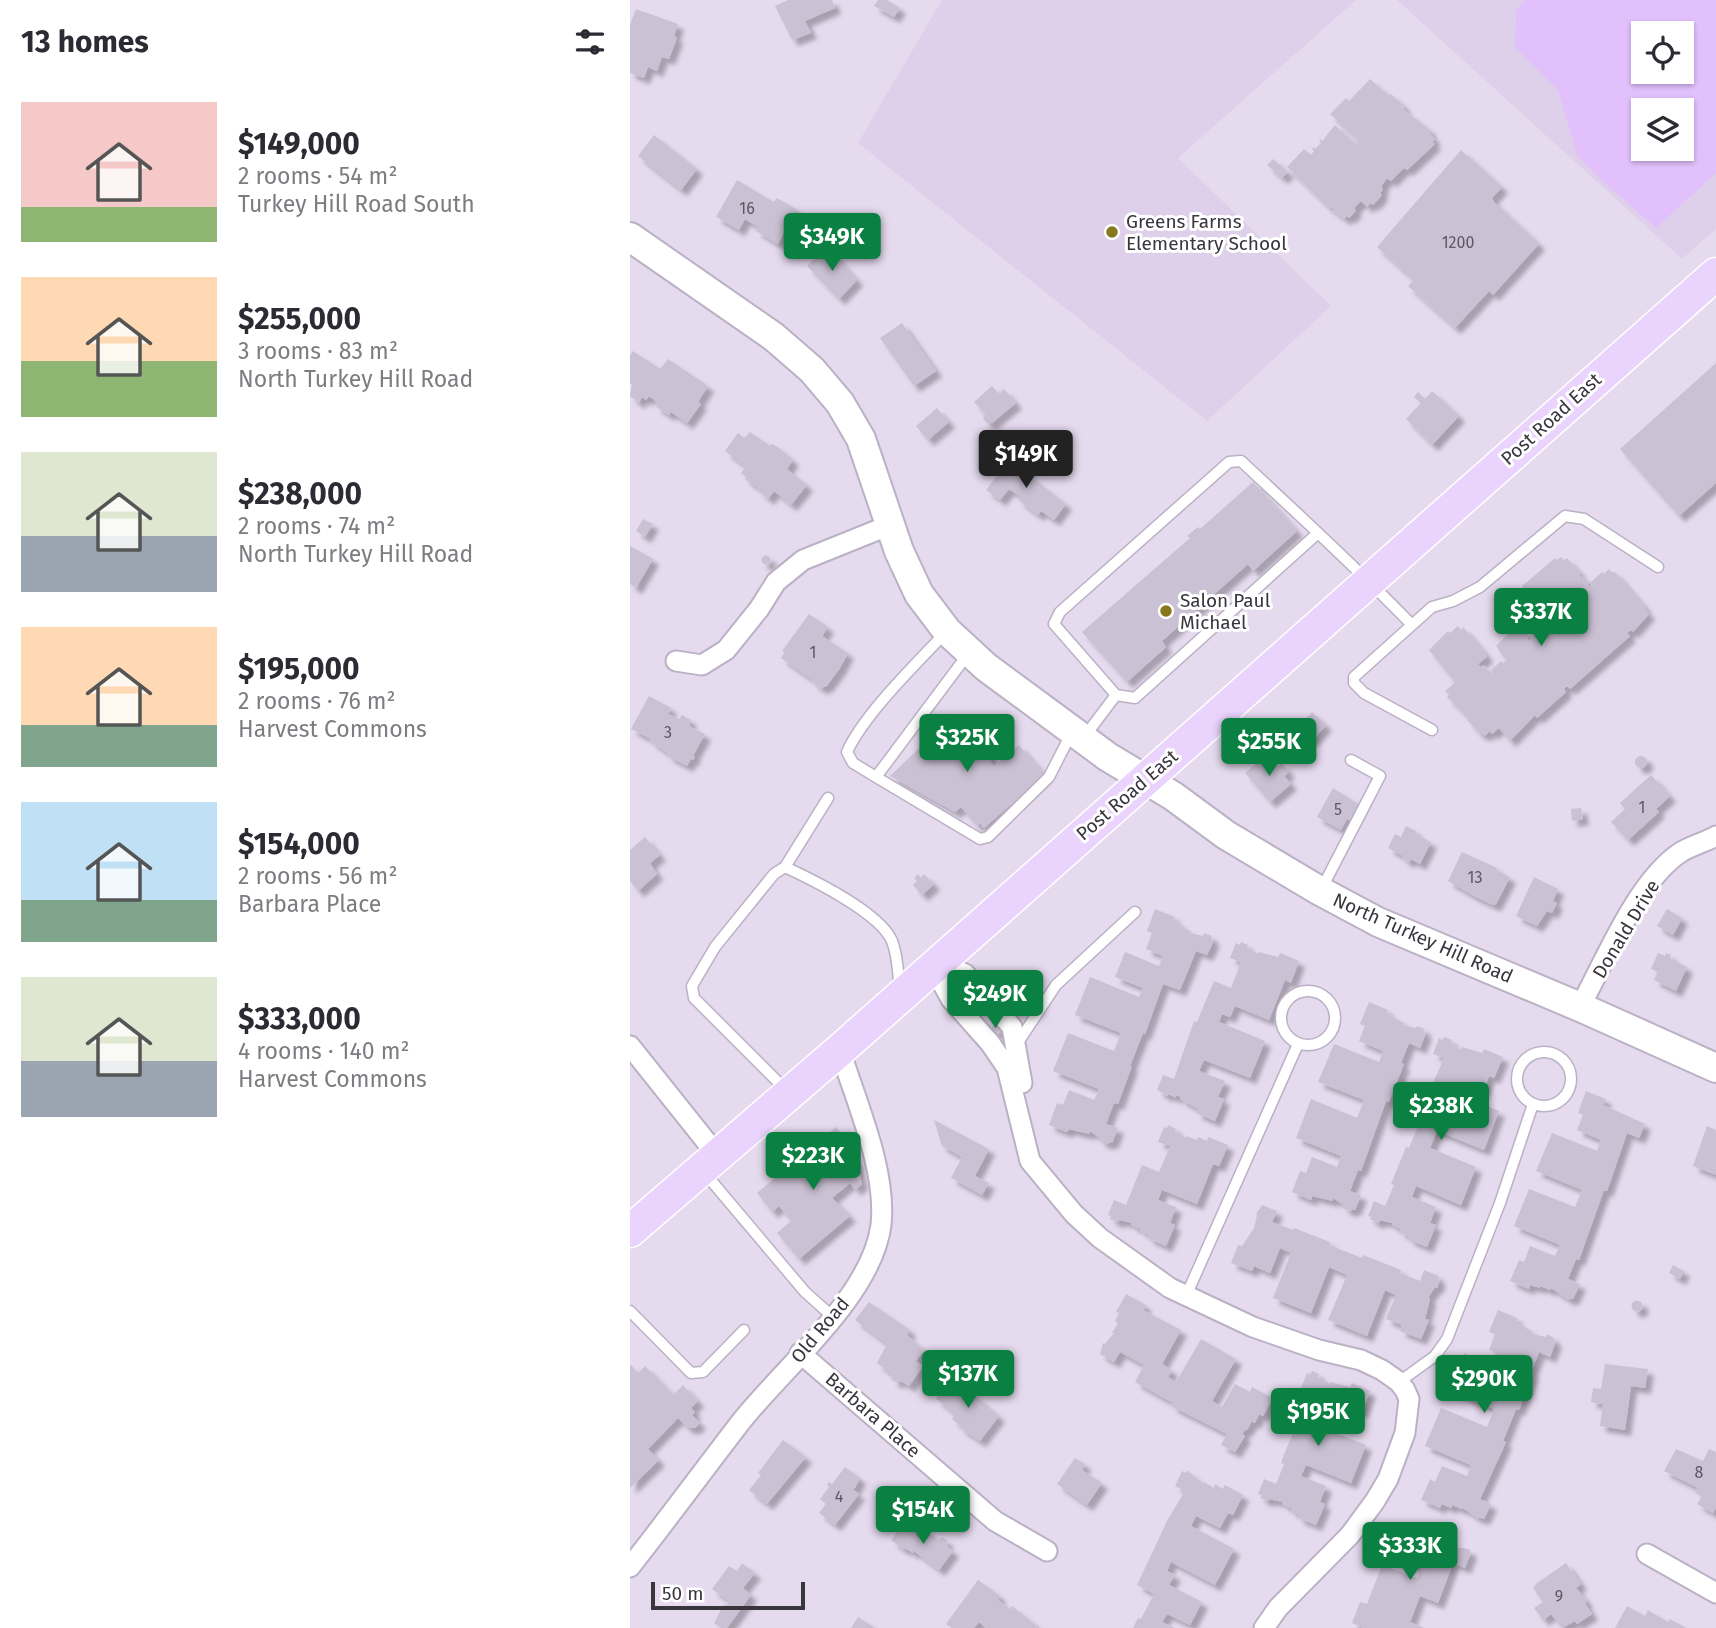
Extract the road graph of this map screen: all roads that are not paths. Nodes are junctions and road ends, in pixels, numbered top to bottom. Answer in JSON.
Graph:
{"nodes":[{"id":1,"x":630,"y":237,"type":"edge"},
{"id":2,"x":1716,"y":274,"type":"edge"},
{"id":3,"x":890,"y":525,"type":"junction"},
{"id":4,"x":1318,"y":533,"type":"junction"},
{"id":5,"x":1658,"y":567,"type":"dead end"},
{"id":6,"x":1370,"y":581,"type":"junction"},
{"id":7,"x":1412,"y":625,"type":"junction"},
{"id":8,"x":947,"y":631,"type":"junction"},
{"id":9,"x":969,"y":653,"type":"junction"},
{"id":10,"x":676,"y":661,"type":"dead end"},
{"id":11,"x":1116,"y":695,"type":"junction"},
{"id":12,"x":1432,"y":730,"type":"dead end"},
{"id":13,"x":1077,"y":736,"type":"junction"},
{"id":14,"x":1351,"y":760,"type":"dead end"},
{"id":15,"x":876,"y":777,"type":"junction"},
{"id":16,"x":1146,"y":779,"type":"junction"},
{"id":17,"x":828,"y":798,"type":"dead end"},
{"id":18,"x":1716,"y":836,"type":"edge"},
{"id":19,"x":785,"y":867,"type":"junction"},
{"id":20,"x":1320,"y":891,"type":"junction"},
{"id":21,"x":1135,"y":912,"type":"dead end"},
{"id":22,"x":938,"y":962,"type":"junction"},
{"id":23,"x":901,"y":996,"type":"junction"},
{"id":24,"x":1580,"y":1007,"type":"junction"},
{"id":25,"x":1298,"y":1044,"type":"junction"},
{"id":26,"x":630,"y":1046,"type":"edge"},
{"id":27,"x":1015,"y":1046,"type":"junction"},
{"id":28,"x":839,"y":1050,"type":"junction"},
{"id":29,"x":1716,"y":1068,"type":"edge"},
{"id":30,"x":789,"y":1094,"type":"junction"},
{"id":31,"x":1533,"y":1104,"type":"junction"},
{"id":32,"x":709,"y":1162,"type":"junction"},
{"id":33,"x":1046,"y":1179,"type":"junction"},
{"id":34,"x":630,"y":1231,"type":"edge"},
{"id":35,"x":1186,"y":1296,"type":"junction"},
{"id":36,"x":630,"y":1311,"type":"edge"},
{"id":37,"x":833,"y":1317,"type":"junction"},
{"id":38,"x":744,"y":1330,"type":"dead end"},
{"id":39,"x":800,"y":1353,"type":"junction"},
{"id":40,"x":1399,"y":1382,"type":"junction"},
{"id":41,"x":1047,"y":1551,"type":"dead end"},
{"id":42,"x":1647,"y":1554,"type":"dead end"},
{"id":43,"x":630,"y":1567,"type":"edge"},
{"id":44,"x":1716,"y":1593,"type":"edge"},
{"id":45,"x":1264,"y":1628,"type":"edge"}],
"edges":[{"from":1,"to":3,"type":"street","name":"North Turkey Hill Road"},
{"from":2,"to":6,"type":"main road","name":"Post Road East"},
{"from":3,"to":8,"type":"street","name":"North Turkey Hill Road"},
{"from":3,"to":10,"type":"street"},
{"from":4,"to":6,"type":"lane"},
{"from":4,"to":11,"type":"lane"},
{"from":4,"to":11,"type":"lane"},
{"from":5,"to":7,"type":"lane"},
{"from":6,"to":7,"type":"lane"},
{"from":6,"to":16,"type":"main road","name":"Post Road East"},
{"from":7,"to":12,"type":"lane"},
{"from":8,"to":9,"type":"street","name":"North Turkey Hill Road"},
{"from":8,"to":15,"type":"lane"},
{"from":9,"to":13,"type":"street","name":"North Turkey Hill Road"},
{"from":9,"to":15,"type":"lane"},
{"from":11,"to":13,"type":"lane"},
{"from":13,"to":15,"type":"lane"},
{"from":13,"to":16,"type":"street","name":"North Turkey Hill Road"},
{"from":14,"to":20,"type":"lane"},
{"from":16,"to":20,"type":"street","name":"North Turkey Hill Road"},
{"from":16,"to":22,"type":"main road","name":"Post Road East"},
{"from":17,"to":19,"type":"lane"},
{"from":18,"to":24,"type":"street","name":"Donald Drive"},
{"from":19,"to":23,"type":"lane"},
{"from":19,"to":30,"type":"lane"},
{"from":20,"to":24,"type":"street","name":"North Turkey Hill Road"},
{"from":21,"to":27,"type":"lane"},
{"from":22,"to":23,"type":"main road","name":"Post Road East"},
{"from":22,"to":27,"type":"street"},
{"from":22,"to":33,"type":"street"},
{"from":23,"to":28,"type":"main road","name":"Post Road East"},
{"from":24,"to":29,"type":"street","name":"North Turkey Hill Road"},
{"from":25,"to":25,"type":"lane"},
{"from":25,"to":35,"type":"lane"},
{"from":26,"to":32,"type":"street"},
{"from":27,"to":33,"type":"street"},
{"from":28,"to":30,"type":"main road","name":"Post Road East"},
{"from":28,"to":37,"type":"street","name":"Old Road"},
{"from":30,"to":32,"type":"main road","name":"Post Road East"},
{"from":31,"to":31,"type":"lane"},
{"from":31,"to":40,"type":"lane"},
{"from":32,"to":34,"type":"main road","name":"Post Road East"},
{"from":32,"to":37,"type":"lane"},
{"from":33,"to":35,"type":"street"},
{"from":35,"to":40,"type":"street"},
{"from":36,"to":38,"type":"lane"},
{"from":37,"to":39,"type":"street","name":"Old Road"},
{"from":39,"to":41,"type":"street","name":"Barbara Place"},
{"from":39,"to":43,"type":"street","name":"Old Road"},
{"from":40,"to":45,"type":"street"},
{"from":42,"to":44,"type":"street"}]}
